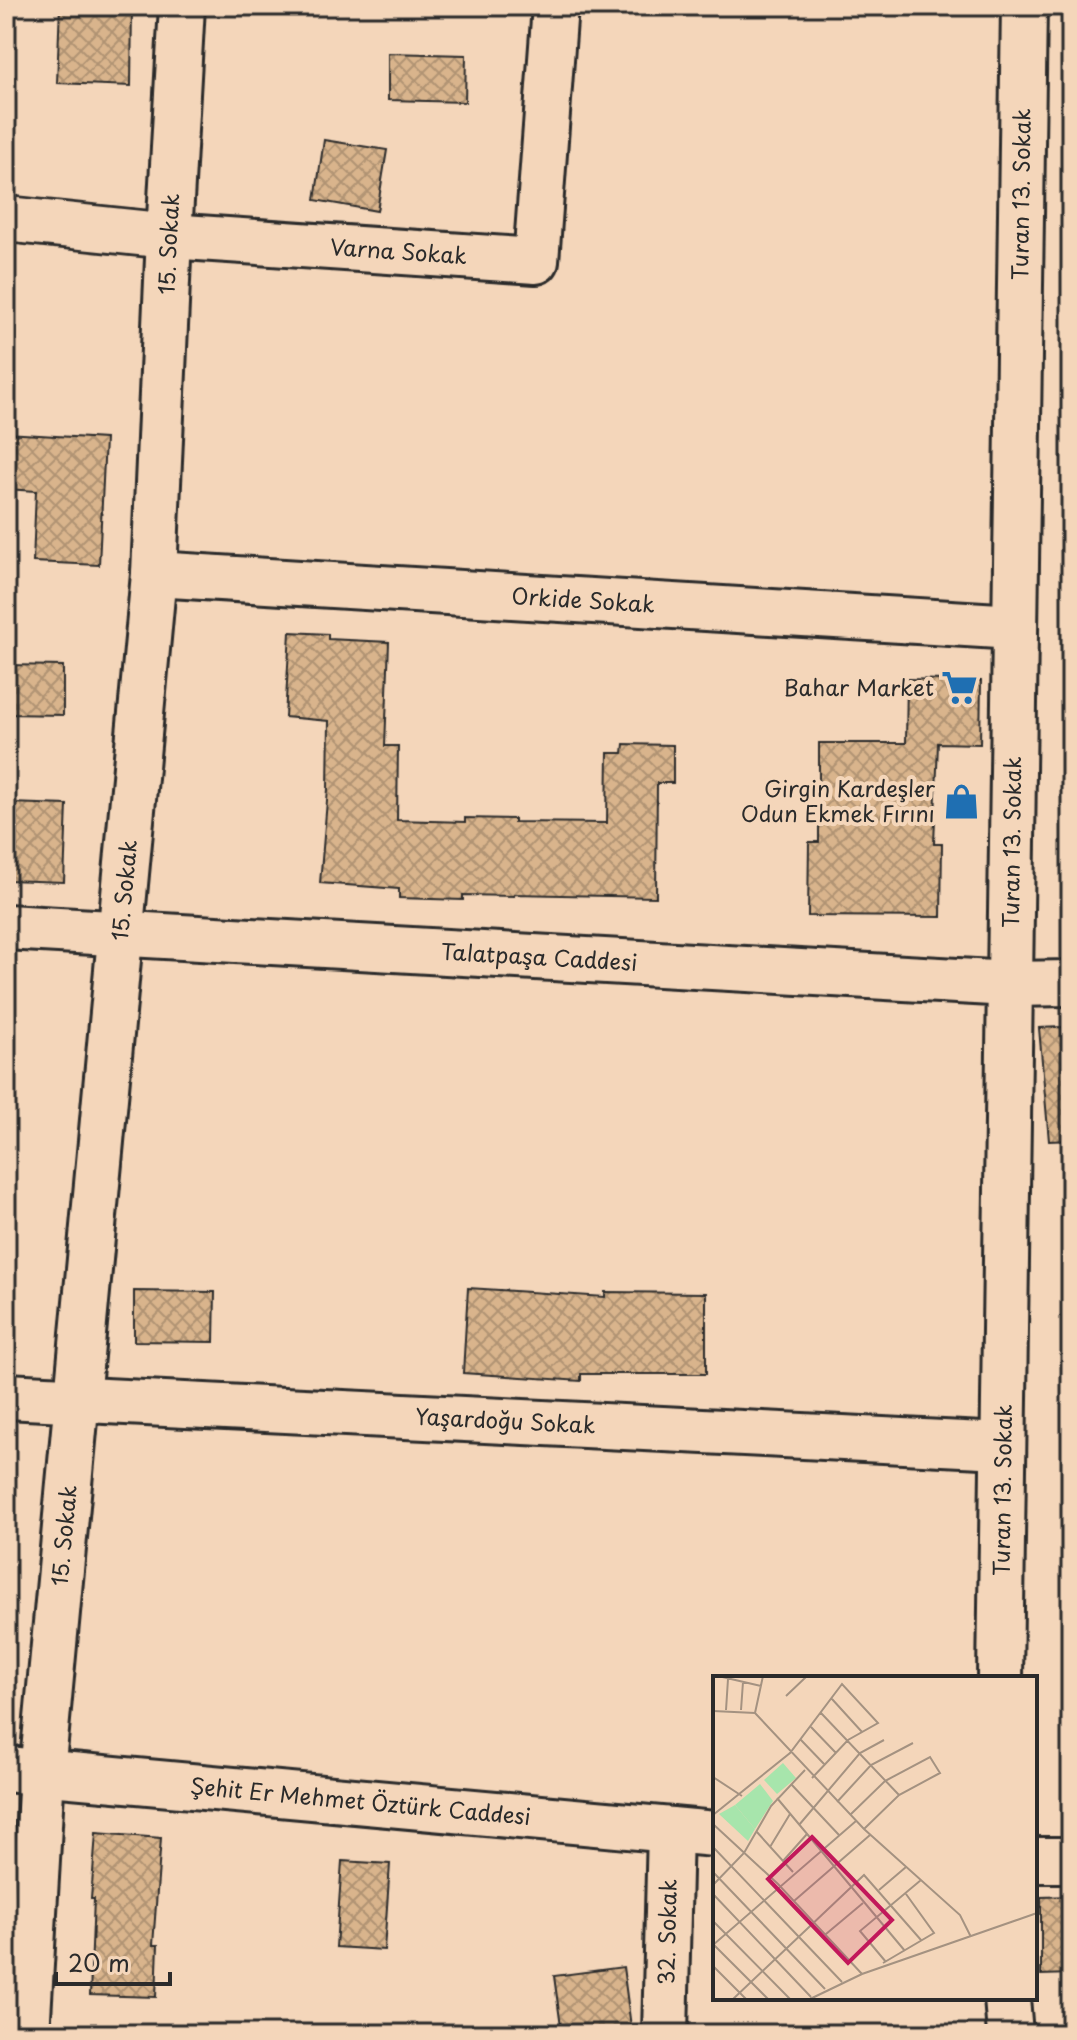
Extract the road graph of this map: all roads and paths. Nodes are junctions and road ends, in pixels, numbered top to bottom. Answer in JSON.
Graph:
{"nodes":[{"id":1,"x":182,"y":6,"type":"edge"},
{"id":2,"x":555,"y":6,"type":"edge"},
{"id":3,"x":1024,"y":6,"type":"edge"},
{"id":4,"x":6,"y":219,"type":"edge"},
{"id":5,"x":169,"y":236,"type":"junction"},
{"id":6,"x":154,"y":574,"type":"junction"},
{"id":7,"x":1015,"y":627,"type":"junction"},
{"id":8,"x":6,"y":927,"type":"edge"},
{"id":9,"x":121,"y":933,"type":"junction"},
{"id":10,"x":1071,"y":983,"type":"edge"},
{"id":11,"x":1010,"y":984,"type":"junction"},
{"id":12,"x":6,"y":1396,"type":"edge"},
{"id":13,"x":77,"y":1401,"type":"junction"},
{"id":14,"x":1003,"y":1446,"type":"junction"},
{"id":15,"x":1000,"y":1676,"type":"edge"},
{"id":16,"x":24,"y":1771,"type":"edge"},
{"id":17,"x":670,"y":1830,"type":"junction"},
{"id":18,"x":713,"y":1834,"type":"edge"},
{"id":19,"x":1037,"y":1860,"type":"edge"},
{"id":20,"x":1071,"y":1860,"type":"edge"},
{"id":21,"x":1007,"y":2000,"type":"edge"},
{"id":22,"x":27,"y":2034,"type":"edge"},
{"id":23,"x":665,"y":2034,"type":"edge"},
{"id":24,"x":1010,"y":2034,"type":"edge"}],
"edges":[{"from":1,"to":5,"type":"street","name":"15. Sokak"},
{"from":2,"to":5,"type":"street","name":"Varna Sokak"},
{"from":3,"to":7,"type":"street","name":"Turan 13. Sokak"},
{"from":4,"to":5,"type":"street","name":"Varna Sokak"},
{"from":5,"to":6,"type":"street","name":"15. Sokak"},
{"from":6,"to":7,"type":"street","name":"Orkide Sokak"},
{"from":6,"to":9,"type":"street","name":"15. Sokak"},
{"from":7,"to":11,"type":"street","name":"Turan 13. Sokak"},
{"from":8,"to":9,"type":"street","name":"Talatpaşa Caddesi"},
{"from":9,"to":11,"type":"street","name":"Talatpaşa Caddesi"},
{"from":9,"to":13,"type":"street","name":"15. Sokak"},
{"from":10,"to":11,"type":"street","name":"Talatpaşa Caddesi"},
{"from":11,"to":14,"type":"street","name":"Turan 13. Sokak"},
{"from":12,"to":13,"type":"street","name":"Yaşardoğu Sokak"},
{"from":13,"to":14,"type":"street","name":"Yaşardoğu Sokak"},
{"from":13,"to":16,"type":"street","name":"15. Sokak"},
{"from":14,"to":15,"type":"street","name":"Turan 13. Sokak"},
{"from":16,"to":17,"type":"street","name":"Şehit Er Mehmet Öztürk Caddesi"},
{"from":16,"to":22,"type":"street","name":"15. Sokak"},
{"from":17,"to":18,"type":"street","name":"Şehit Er Mehmet Öztürk Caddesi"},
{"from":17,"to":23,"type":"street","name":"32. Sokak"},
{"from":19,"to":20,"type":"street"},
{"from":21,"to":24,"type":"street"}]}
